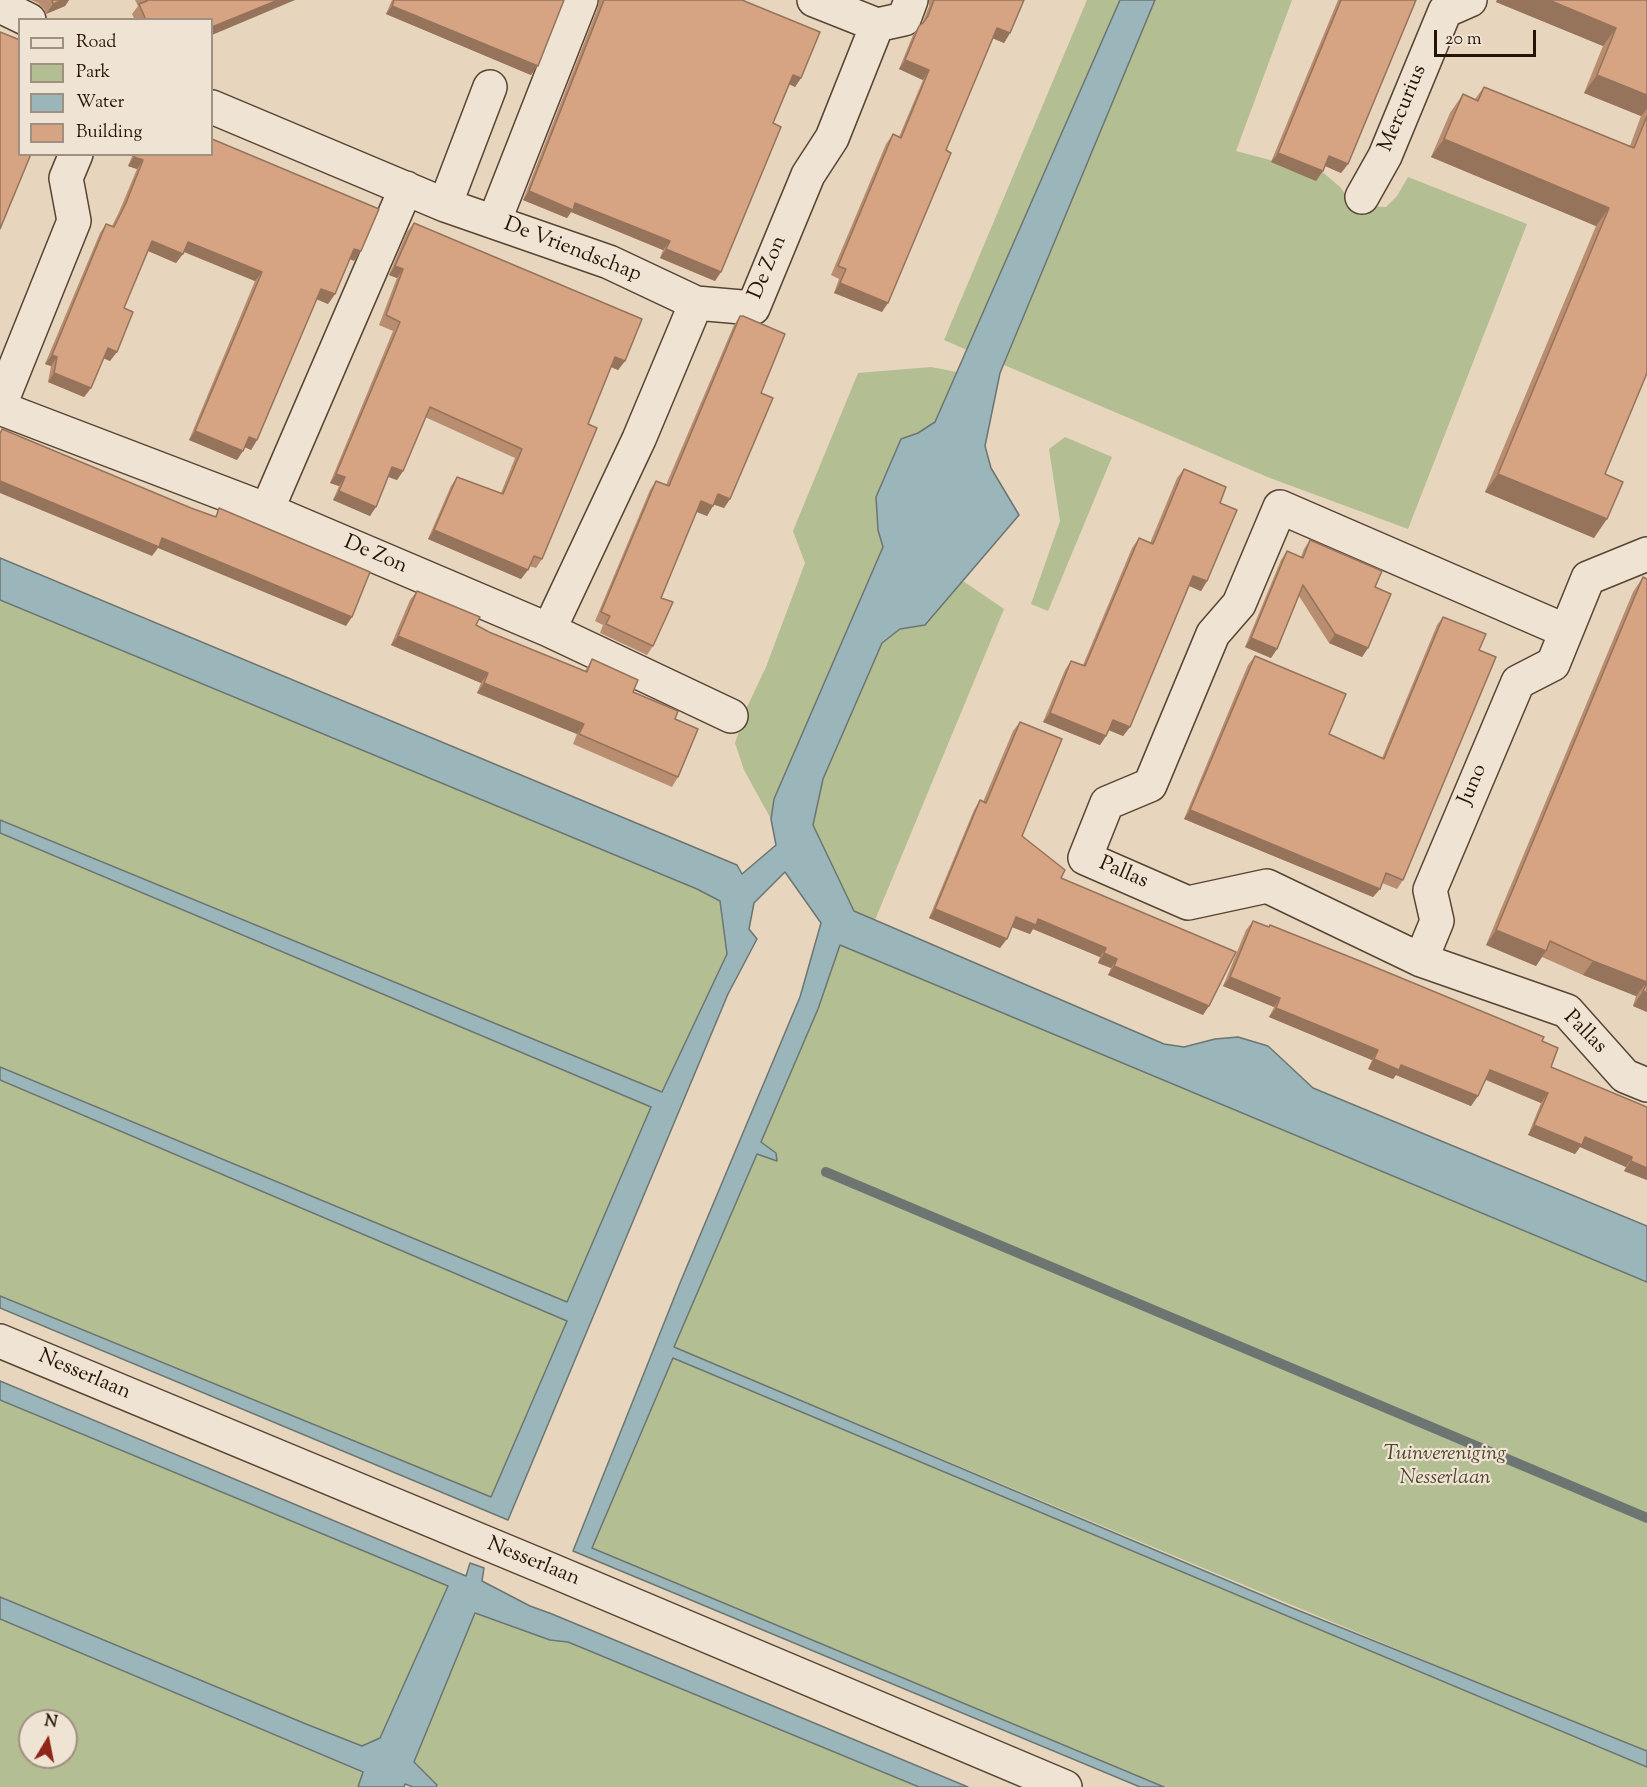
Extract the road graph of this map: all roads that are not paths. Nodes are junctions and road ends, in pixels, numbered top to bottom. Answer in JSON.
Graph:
{"nodes":[{"id":1,"x":581,"y":0,"type":"edge"},
{"id":2,"x":814,"y":0,"type":"edge"},
{"id":3,"x":911,"y":0,"type":"edge"},
{"id":4,"x":1470,"y":0,"type":"edge"},
{"id":5,"x":0,"y":6,"type":"edge"},
{"id":6,"x":25,"y":18,"type":"edge"},
{"id":7,"x":877,"y":26,"type":"junction"},
{"id":8,"x":490,"y":87,"type":"dead end"},
{"id":9,"x":213,"y":107,"type":"edge"},
{"id":10,"x":75,"y":156,"type":"edge"},
{"id":11,"x":406,"y":189,"type":"junction"},
{"id":12,"x":1362,"y":197,"type":"dead end"},
{"id":13,"x":445,"y":205,"type":"junction"},
{"id":14,"x":494,"y":222,"type":"junction"},
{"id":15,"x":696,"y":303,"type":"junction"},
{"id":16,"x":0,"y":407,"type":"edge"},
{"id":17,"x":267,"y":510,"type":"junction"},
{"id":18,"x":1647,"y":554,"type":"edge"},
{"id":19,"x":549,"y":630,"type":"junction"},
{"id":20,"x":1566,"y":631,"type":"junction"},
{"id":21,"x":731,"y":716,"type":"dead end"},
{"id":22,"x":1421,"y":960,"type":"junction"},
{"id":23,"x":1647,"y":1085,"type":"edge"},
{"id":24,"x":0,"y":1341,"type":"edge"},
{"id":25,"x":1065,"y":1787,"type":"edge"}],
"edges":[{"from":1,"to":14,"type":"street"},
{"from":2,"to":7,"type":"street"},
{"from":3,"to":7,"type":"street"},
{"from":4,"to":12,"type":"street","name":"Mercurius"},
{"from":5,"to":6,"type":"street"},
{"from":7,"to":15,"type":"street","name":"De Zon"},
{"from":8,"to":13,"type":"street"},
{"from":9,"to":11,"type":"street","name":"De Vriendschap"},
{"from":10,"to":16,"type":"street"},
{"from":11,"to":13,"type":"street","name":"De Vriendschap"},
{"from":11,"to":17,"type":"street"},
{"from":13,"to":14,"type":"street","name":"De Vriendschap"},
{"from":14,"to":15,"type":"street","name":"De Vriendschap"},
{"from":15,"to":19,"type":"street"},
{"from":16,"to":17,"type":"street","name":"De Zon"},
{"from":17,"to":19,"type":"street","name":"De Zon"},
{"from":18,"to":20,"type":"street","name":"Juno"},
{"from":19,"to":21,"type":"street","name":"De Zon"},
{"from":20,"to":22,"type":"street","name":"Juno"},
{"from":20,"to":22,"type":"street","name":"Pallas"},
{"from":22,"to":23,"type":"street","name":"Pallas"},
{"from":24,"to":25,"type":"street","name":"Nesserlaan"}]}
